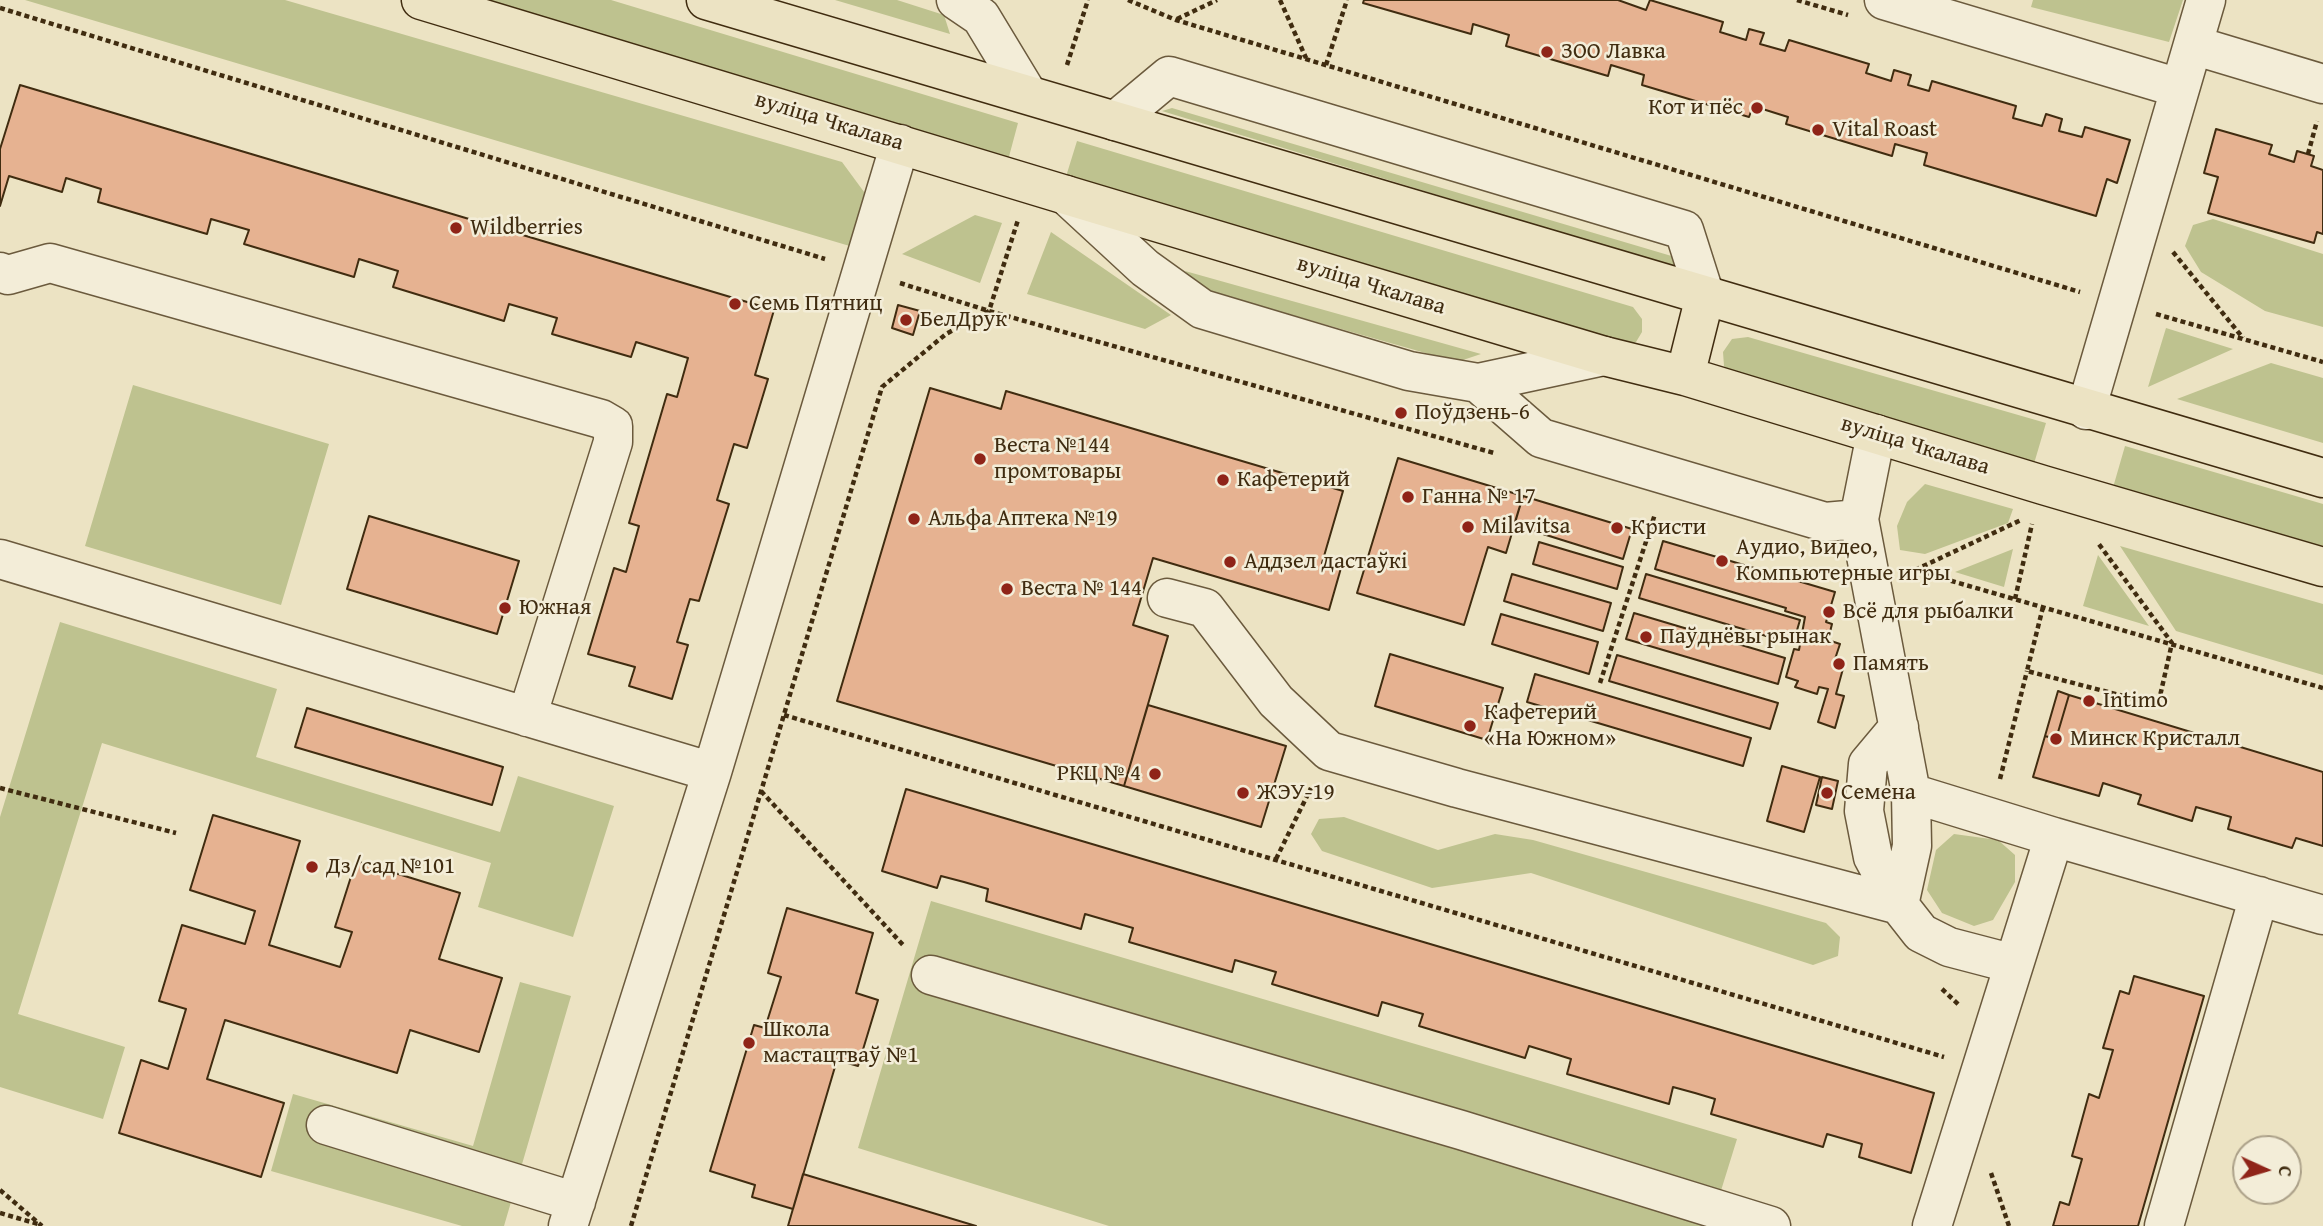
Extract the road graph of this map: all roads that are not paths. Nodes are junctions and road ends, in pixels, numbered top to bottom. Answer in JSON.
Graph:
{"nodes":[{"id":1,"x":421,"y":0,"type":"edge"},
{"id":2,"x":706,"y":0,"type":"edge"},
{"id":3,"x":956,"y":0,"type":"edge"},
{"id":4,"x":1884,"y":0,"type":"edge"},
{"id":5,"x":2206,"y":0,"type":"edge"},
{"id":6,"x":2193,"y":45,"type":"junction"},
{"id":7,"x":2179,"y":88,"type":"junction"},
{"id":8,"x":1027,"y":93,"type":"junction"},
{"id":9,"x":2321,"y":99,"type":"edge"},
{"id":10,"x":1115,"y":121,"type":"junction"},
{"id":11,"x":900,"y":144,"type":"junction"},
{"id":12,"x":1066,"y":195,"type":"junction"},
{"id":13,"x":3,"y":283,"type":"edge"},
{"id":14,"x":1705,"y":296,"type":"junction"},
{"id":15,"x":1604,"y":356,"type":"junction"},
{"id":16,"x":1685,"y":376,"type":"junction"},
{"id":17,"x":1479,"y":383,"type":"junction"},
{"id":18,"x":2086,"y":410,"type":"junction"},
{"id":19,"x":1876,"y":435,"type":"junction"},
{"id":20,"x":2323,"y":478,"type":"edge"},
{"id":21,"x":1859,"y":519,"type":"junction"},
{"id":22,"x":0,"y":559,"type":"edge"},
{"id":23,"x":2319,"y":564,"type":"edge"},
{"id":24,"x":1167,"y":598,"type":"dead end"},
{"id":25,"x":527,"y":718,"type":"junction"},
{"id":26,"x":1899,"y":727,"type":"junction"},
{"id":27,"x":712,"y":772,"type":"junction"},
{"id":28,"x":1911,"y":793,"type":"junction"},
{"id":29,"x":2054,"y":837,"type":"junction"},
{"id":30,"x":1912,"y":846,"type":"junction"},
{"id":31,"x":1873,"y":857,"type":"junction"},
{"id":32,"x":2259,"y":896,"type":"junction"},
{"id":33,"x":1899,"y":905,"type":"junction"},
{"id":34,"x":2323,"y":915,"type":"edge"},
{"id":35,"x":2014,"y":964,"type":"junction"},
{"id":36,"x":931,"y":975,"type":"road end"},
{"id":37,"x":326,"y":1125,"type":"dead end"},
{"id":38,"x":572,"y":1214,"type":"edge"},
{"id":39,"x":1725,"y":1219,"type":"edge"},
{"id":40,"x":1771,"y":1226,"type":"edge"},
{"id":41,"x":1933,"y":1226,"type":"edge"},
{"id":42,"x":2164,"y":1226,"type":"edge"}],
"edges":[{"from":1,"to":11,"type":"main road","name":"вуліца Чкалава"},
{"from":2,"to":8,"type":"main road"},
{"from":3,"to":8,"type":"lane"},
{"from":4,"to":7,"type":"lane"},
{"from":5,"to":6,"type":"lane"},
{"from":6,"to":7,"type":"lane"},
{"from":6,"to":9,"type":"lane"},
{"from":7,"to":18,"type":"lane"},
{"from":8,"to":10,"type":"main road"},
{"from":10,"to":14,"type":"main road"},
{"from":10,"to":14,"type":"lane"},
{"from":11,"to":12,"type":"main road","name":"вуліца Чкалава"},
{"from":11,"to":27,"type":"lane"},
{"from":12,"to":15,"type":"main road","name":"вуліца Чкалава"},
{"from":12,"to":17,"type":"lane"},
{"from":13,"to":25,"type":"lane"},
{"from":14,"to":16,"type":"main road"},
{"from":14,"to":18,"type":"main road"},
{"from":15,"to":16,"type":"main road","name":"вуліца Чкалава"},
{"from":15,"to":17,"type":"lane"},
{"from":16,"to":19,"type":"main road","name":"вуліца Чкалава"},
{"from":17,"to":21,"type":"lane"},
{"from":18,"to":20,"type":"main road"},
{"from":19,"to":21,"type":"lane"},
{"from":19,"to":23,"type":"main road","name":"вуліца Чкалава"},
{"from":21,"to":26,"type":"lane"},
{"from":22,"to":25,"type":"lane"},
{"from":24,"to":33,"type":"lane"},
{"from":25,"to":27,"type":"lane"},
{"from":26,"to":28,"type":"lane"},
{"from":26,"to":31,"type":"lane"},
{"from":27,"to":38,"type":"lane"},
{"from":28,"to":29,"type":"lane"},
{"from":28,"to":30,"type":"lane"},
{"from":29,"to":32,"type":"lane"},
{"from":29,"to":35,"type":"lane"},
{"from":30,"to":31,"type":"lane"},
{"from":30,"to":33,"type":"lane"},
{"from":31,"to":33,"type":"lane"},
{"from":32,"to":34,"type":"lane"},
{"from":32,"to":42,"type":"lane"},
{"from":33,"to":35,"type":"lane"},
{"from":35,"to":41,"type":"lane"},
{"from":36,"to":39,"type":"lane"},
{"from":37,"to":38,"type":"lane"},
{"from":39,"to":40,"type":"lane"}]}
